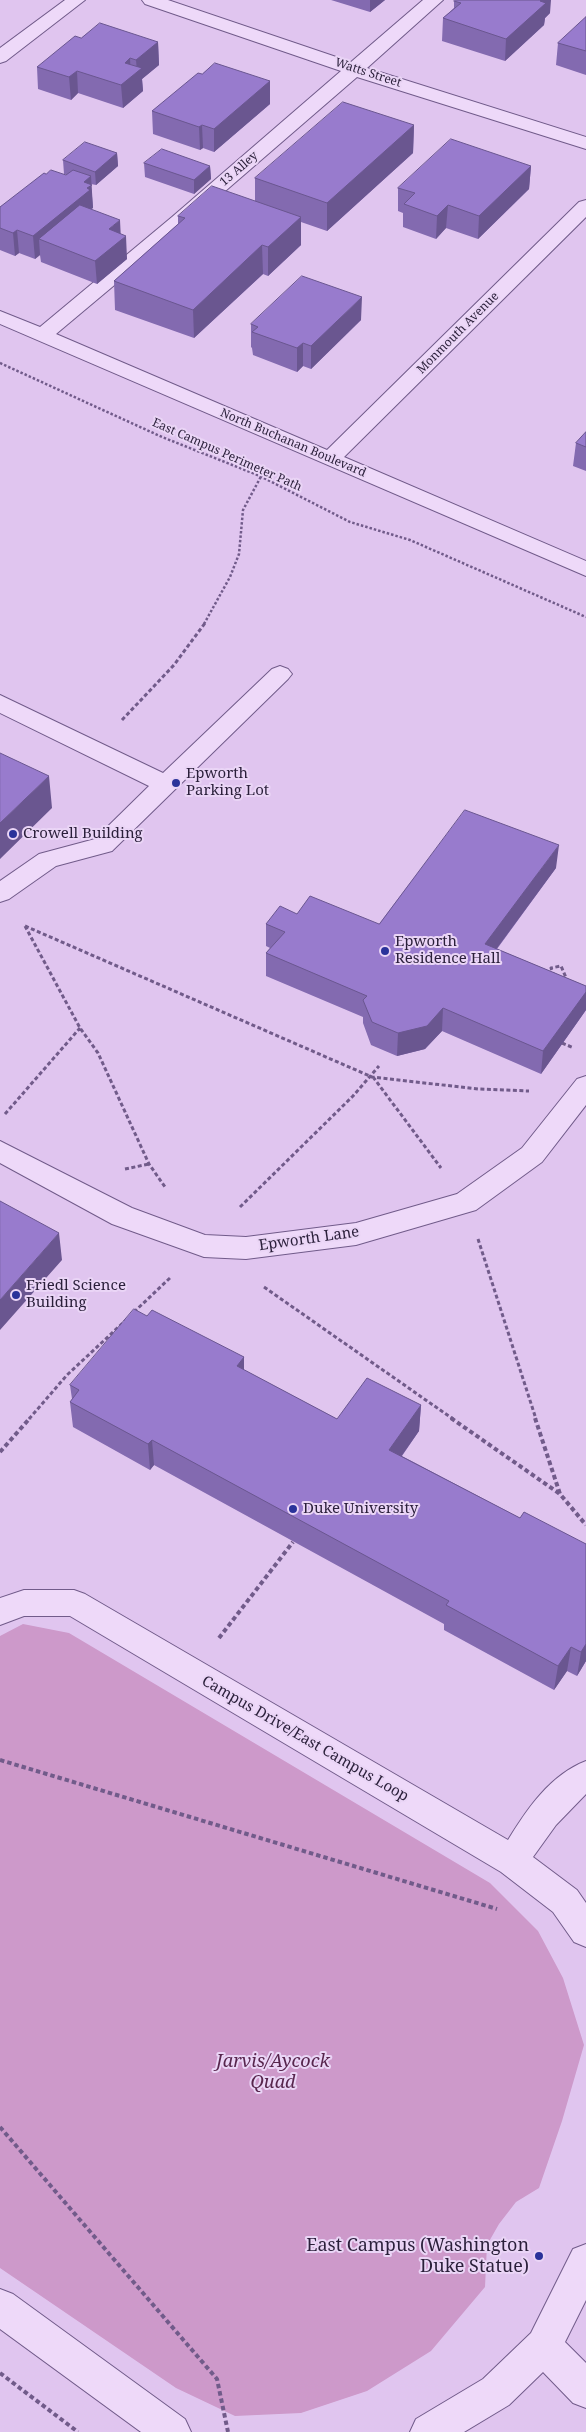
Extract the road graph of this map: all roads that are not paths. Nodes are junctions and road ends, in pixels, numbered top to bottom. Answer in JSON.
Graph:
{"nodes":[{"id":1,"x":76,"y":0,"type":"edge"},
{"id":2,"x":151,"y":0,"type":"edge"},
{"id":3,"x":434,"y":0,"type":"edge"},
{"id":4,"x":0,"y":57,"type":"edge"},
{"id":5,"x":355,"y":70,"type":"junction"},
{"id":6,"x":586,"y":143,"type":"edge"},
{"id":7,"x":586,"y":206,"type":"edge"},
{"id":8,"x":0,"y":317,"type":"edge"},
{"id":9,"x":42,"y":335,"type":"junction"},
{"id":10,"x":330,"y":459,"type":"junction"},
{"id":11,"x":586,"y":569,"type":"edge"},
{"id":12,"x":280,"y":674,"type":"dead end"},
{"id":13,"x":0,"y":703,"type":"edge"},
{"id":14,"x":165,"y":784,"type":"junction"},
{"id":15,"x":0,"y":893,"type":"edge"},
{"id":16,"x":586,"y":1086,"type":"edge"},
{"id":17,"x":0,"y":1151,"type":"edge"},
{"id":18,"x":0,"y":1612,"type":"edge"},
{"id":19,"x":586,"y":1776,"type":"edge"},
{"id":20,"x":513,"y":1861,"type":"junction"},
{"id":21,"x":586,"y":1932,"type":"edge"},
{"id":22,"x":586,"y":2262,"type":"edge"},
{"id":23,"x":0,"y":2308,"type":"edge"},
{"id":24,"x":544,"y":2346,"type":"junction"},
{"id":25,"x":586,"y":2390,"type":"edge"},
{"id":26,"x":172,"y":2432,"type":"edge"},
{"id":27,"x":428,"y":2432,"type":"edge"}],
"edges":[{"from":1,"to":4,"type":"street"},
{"from":2,"to":5,"type":"street","name":"Watts Street"},
{"from":3,"to":5,"type":"street","name":"13 Alley"},
{"from":5,"to":6,"type":"street","name":"Watts Street"},
{"from":5,"to":9,"type":"street","name":"13 Alley"},
{"from":7,"to":10,"type":"street","name":"Monmouth Avenue"},
{"from":8,"to":9,"type":"street","name":"North Buchanan Boulevard"},
{"from":9,"to":10,"type":"street","name":"North Buchanan Boulevard"},
{"from":10,"to":11,"type":"street","name":"North Buchanan Boulevard"},
{"from":12,"to":14,"type":"street"},
{"from":13,"to":14,"type":"street"},
{"from":14,"to":15,"type":"street"},
{"from":16,"to":17,"type":"street","name":"Epworth Lane"},
{"from":18,"to":20,"type":"street","name":"Campus Drive/East Campus Loop"},
{"from":19,"to":20,"type":"street"},
{"from":20,"to":21,"type":"street","name":"Campus Drive/East Campus Loop"},
{"from":22,"to":24,"type":"street"},
{"from":23,"to":26,"type":"street"},
{"from":24,"to":25,"type":"street"},
{"from":24,"to":27,"type":"street"}]}
